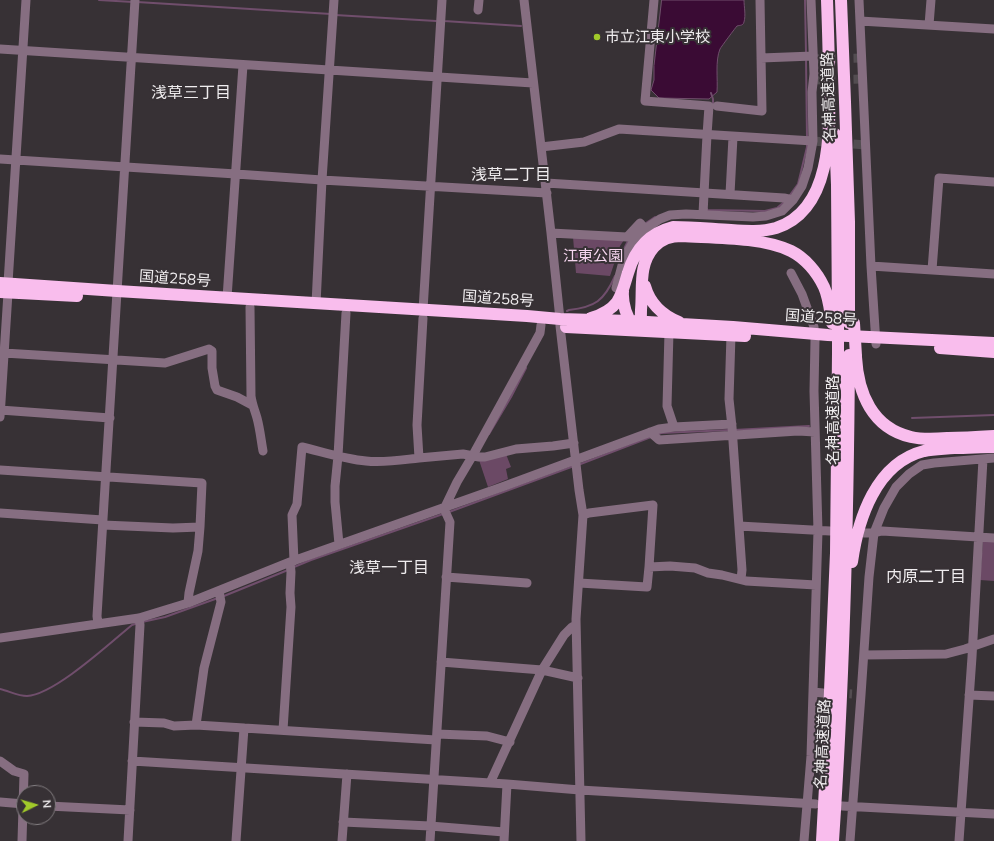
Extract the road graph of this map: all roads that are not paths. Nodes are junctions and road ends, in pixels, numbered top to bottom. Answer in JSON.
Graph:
{"nodes":[{"id":1,"x":26,"y":0,"type":"edge"},
{"id":2,"x":334,"y":0,"type":"edge"},
{"id":3,"x":442,"y":0,"type":"edge"},
{"id":4,"x":479,"y":0,"type":"edge"},
{"id":5,"x":524,"y":0,"type":"edge"},
{"id":6,"x":654,"y":0,"type":"edge"},
{"id":7,"x":760,"y":0,"type":"edge"},
{"id":8,"x":811,"y":0,"type":"edge"},
{"id":9,"x":827,"y":0,"type":"edge"},
{"id":10,"x":830,"y":0,"type":"edge"},
{"id":11,"x":841,"y":0,"type":"edge"},
{"id":12,"x":859,"y":0,"type":"edge"},
{"id":13,"x":931,"y":0,"type":"edge"},
{"id":14,"x":135,"y":2,"type":"edge"},
{"id":15,"x":478,"y":10,"type":"dead end"},
{"id":16,"x":860,"y":21,"type":"junction"},
{"id":17,"x":929,"y":26,"type":"junction"},
{"id":18,"x":994,"y":29,"type":"edge"},
{"id":19,"x":0,"y":49,"type":"edge"},
{"id":20,"x":23,"y":50,"type":"junction"},
{"id":21,"x":808,"y":56,"type":"junction"},
{"id":22,"x":132,"y":57,"type":"junction"},
{"id":23,"x":761,"y":58,"type":"junction"},
{"id":24,"x":243,"y":65,"type":"junction"},
{"id":25,"x":330,"y":70,"type":"junction"},
{"id":26,"x":438,"y":76,"type":"junction"},
{"id":27,"x":533,"y":82,"type":"junction"},
{"id":28,"x":717,"y":106,"type":"dead end"},
{"id":29,"x":710,"y":135,"type":"junction"},
{"id":30,"x":733,"y":136,"type":"junction"},
{"id":31,"x":809,"y":141,"type":"junction"},
{"id":32,"x":541,"y":147,"type":"junction"},
{"id":33,"x":0,"y":159,"type":"edge"},
{"id":34,"x":16,"y":160,"type":"junction"},
{"id":35,"x":125,"y":167,"type":"junction"},
{"id":36,"x":236,"y":174,"type":"junction"},
{"id":37,"x":322,"y":180,"type":"junction"},
{"id":38,"x":994,"y":182,"type":"edge"},
{"id":39,"x":546,"y":183,"type":"junction"},
{"id":40,"x":431,"y":186,"type":"junction"},
{"id":41,"x":547,"y":193,"type":"junction"},
{"id":42,"x":706,"y":193,"type":"junction"},
{"id":43,"x":730,"y":194,"type":"junction"},
{"id":44,"x":789,"y":199,"type":"junction"},
{"id":45,"x":703,"y":212,"type":"junction"},
{"id":46,"x":645,"y":229,"type":"junction"},
{"id":47,"x":551,"y":233,"type":"junction"},
{"id":48,"x":871,"y":266,"type":"junction"},
{"id":49,"x":932,"y":270,"type":"junction"},
{"id":50,"x":643,"y":271,"type":"junction"},
{"id":51,"x":791,"y":273,"type":"dead end"},
{"id":52,"x":994,"y":274,"type":"edge"},
{"id":53,"x":620,"y":287,"type":"junction"},
{"id":54,"x":4,"y":288,"type":"edge"},
{"id":55,"x":117,"y":295,"type":"junction"},
{"id":56,"x":228,"y":298,"type":"junction"},
{"id":57,"x":316,"y":304,"type":"junction"},
{"id":58,"x":250,"y":307,"type":"junction"},
{"id":59,"x":346,"y":313,"type":"junction"},
{"id":60,"x":423,"y":314,"type":"junction"},
{"id":61,"x":586,"y":320,"type":"junction"},
{"id":62,"x":560,"y":323,"type":"junction"},
{"id":63,"x":843,"y":323,"type":"junction"},
{"id":64,"x":636,"y":324,"type":"junction"},
{"id":65,"x":541,"y":325,"type":"junction"},
{"id":66,"x":690,"y":325,"type":"junction"},
{"id":67,"x":669,"y":332,"type":"junction"},
{"id":68,"x":731,"y":335,"type":"junction"},
{"id":69,"x":815,"y":337,"type":"junction"},
{"id":70,"x":876,"y":341,"type":"junction"},
{"id":71,"x":994,"y":343,"type":"edge"},
{"id":72,"x":994,"y":352,"type":"edge"},
{"id":73,"x":4,"y":353,"type":"junction"},
{"id":74,"x":844,"y":354,"type":"junction"},
{"id":75,"x":113,"y":360,"type":"junction"},
{"id":76,"x":252,"y":405,"type":"junction"},
{"id":77,"x":0,"y":410,"type":"edge"},
{"id":78,"x":0,"y":417,"type":"edge"},
{"id":79,"x":110,"y":418,"type":"junction"},
{"id":80,"x":674,"y":427,"type":"junction"},
{"id":81,"x":732,"y":430,"type":"junction"},
{"id":82,"x":815,"y":432,"type":"junction"},
{"id":83,"x":652,"y":435,"type":"junction"},
{"id":84,"x":994,"y":436,"type":"edge"},
{"id":85,"x":574,"y":443,"type":"junction"},
{"id":86,"x":994,"y":447,"type":"edge"},
{"id":87,"x":263,"y":451,"type":"dead end"},
{"id":88,"x":338,"y":456,"type":"junction"},
{"id":89,"x":475,"y":456,"type":"junction"},
{"id":90,"x":419,"y":458,"type":"junction"},
{"id":91,"x":994,"y":458,"type":"edge"},
{"id":92,"x":983,"y":459,"type":"junction"},
{"id":93,"x":577,"y":463,"type":"junction"},
{"id":94,"x":0,"y":470,"type":"edge"},
{"id":95,"x":106,"y":476,"type":"junction"},
{"id":96,"x":446,"y":511,"type":"junction"},
{"id":97,"x":0,"y":513,"type":"edge"},
{"id":98,"x":583,"y":514,"type":"junction"},
{"id":99,"x":103,"y":522,"type":"junction"},
{"id":100,"x":200,"y":526,"type":"junction"},
{"id":101,"x":739,"y":526,"type":"junction"},
{"id":102,"x":818,"y":531,"type":"junction"},
{"id":103,"x":830,"y":531,"type":"dead end"},
{"id":104,"x":864,"y":533,"type":"dead end"},
{"id":105,"x":874,"y":533,"type":"junction"},
{"id":106,"x":979,"y":537,"type":"junction"},
{"id":107,"x":994,"y":538,"type":"edge"},
{"id":108,"x":339,"y":544,"type":"junction"},
{"id":109,"x":292,"y":565,"type":"junction"},
{"id":110,"x":649,"y":567,"type":"junction"},
{"id":111,"x":446,"y":577,"type":"junction"},
{"id":112,"x":741,"y":579,"type":"junction"},
{"id":113,"x":527,"y":583,"type":"dead end"},
{"id":114,"x":579,"y":583,"type":"junction"},
{"id":115,"x":816,"y":585,"type":"junction"},
{"id":116,"x":220,"y":595,"type":"junction"},
{"id":117,"x":188,"y":603,"type":"junction"},
{"id":118,"x":139,"y":621,"type":"junction"},
{"id":119,"x":98,"y":624,"type":"junction"},
{"id":120,"x":576,"y":625,"type":"junction"},
{"id":121,"x":0,"y":638,"type":"edge"},
{"id":122,"x":994,"y":639,"type":"edge"},
{"id":123,"x":972,"y":646,"type":"junction"},
{"id":124,"x":864,"y":655,"type":"junction"},
{"id":125,"x":441,"y":662,"type":"junction"},
{"id":126,"x":542,"y":670,"type":"junction"},
{"id":127,"x":578,"y":678,"type":"junction"},
{"id":128,"x":813,"y":692,"type":"junction"},
{"id":129,"x":823,"y":693,"type":"dead end"},
{"id":130,"x":969,"y":694,"type":"junction"},
{"id":131,"x":994,"y":696,"type":"edge"},
{"id":132,"x":134,"y":722,"type":"junction"},
{"id":133,"x":196,"y":725,"type":"junction"},
{"id":134,"x":244,"y":728,"type":"junction"},
{"id":135,"x":283,"y":730,"type":"junction"},
{"id":136,"x":436,"y":737,"type":"junction"},
{"id":137,"x":510,"y":742,"type":"junction"},
{"id":138,"x":0,"y":761,"type":"edge"},
{"id":139,"x":132,"y":761,"type":"junction"},
{"id":140,"x":241,"y":768,"type":"junction"},
{"id":141,"x":347,"y":774,"type":"junction"},
{"id":142,"x":433,"y":780,"type":"junction"},
{"id":143,"x":490,"y":783,"type":"junction"},
{"id":144,"x":507,"y":784,"type":"junction"},
{"id":145,"x":24,"y":785,"type":"edge"},
{"id":146,"x":580,"y":790,"type":"junction"},
{"id":147,"x":836,"y":790,"type":"junction"},
{"id":148,"x":0,"y":802,"type":"edge"},
{"id":149,"x":16,"y":803,"type":"edge"},
{"id":150,"x":811,"y":804,"type":"junction"},
{"id":151,"x":56,"y":806,"type":"edge"},
{"id":152,"x":842,"y":806,"type":"dead end"},
{"id":153,"x":852,"y":806,"type":"junction"},
{"id":154,"x":130,"y":810,"type":"junction"},
{"id":155,"x":961,"y":812,"type":"junction"},
{"id":156,"x":994,"y":814,"type":"edge"},
{"id":157,"x":344,"y":822,"type":"junction"},
{"id":158,"x":23,"y":825,"type":"edge"},
{"id":159,"x":430,"y":826,"type":"junction"},
{"id":160,"x":504,"y":836,"type":"edge"},
{"id":161,"x":22,"y":841,"type":"edge"},
{"id":162,"x":128,"y":841,"type":"edge"},
{"id":163,"x":236,"y":841,"type":"edge"},
{"id":164,"x":342,"y":841,"type":"edge"},
{"id":165,"x":430,"y":841,"type":"edge"},
{"id":166,"x":581,"y":841,"type":"edge"},
{"id":167,"x":804,"y":841,"type":"edge"},
{"id":168,"x":822,"y":841,"type":"edge"},
{"id":169,"x":833,"y":841,"type":"edge"},
{"id":170,"x":850,"y":841,"type":"edge"},
{"id":171,"x":959,"y":841,"type":"edge"}],
"edges":[{"from":1,"to":20,"type":"street"},
{"from":2,"to":25,"type":"street"},
{"from":3,"to":26,"type":"street"},
{"from":4,"to":15,"type":"street"},
{"from":5,"to":27,"type":"street"},
{"from":6,"to":29,"type":"street"},
{"from":7,"to":23,"type":"street"},
{"from":8,"to":21,"type":"street"},
{"from":9,"to":53,"type":"highway"},
{"from":10,"to":63,"type":"highway","name":"名神高速道路"},
{"from":11,"to":63,"type":"highway","name":"名神高速道路"},
{"from":12,"to":16,"type":"street"},
{"from":13,"to":17,"type":"street"},
{"from":14,"to":22,"type":"street"},
{"from":16,"to":17,"type":"street"},
{"from":16,"to":48,"type":"street"},
{"from":17,"to":18,"type":"street"},
{"from":19,"to":20,"type":"street"},
{"from":20,"to":22,"type":"street"},
{"from":20,"to":34,"type":"street"},
{"from":21,"to":23,"type":"street"},
{"from":21,"to":31,"type":"street"},
{"from":22,"to":24,"type":"street"},
{"from":22,"to":35,"type":"street"},
{"from":23,"to":28,"type":"street"},
{"from":24,"to":25,"type":"street"},
{"from":24,"to":36,"type":"street"},
{"from":25,"to":26,"type":"street"},
{"from":25,"to":37,"type":"street"},
{"from":26,"to":27,"type":"street"},
{"from":26,"to":40,"type":"street"},
{"from":27,"to":32,"type":"street"},
{"from":29,"to":30,"type":"street"},
{"from":29,"to":32,"type":"street"},
{"from":29,"to":42,"type":"street"},
{"from":30,"to":31,"type":"street"},
{"from":30,"to":43,"type":"street"},
{"from":31,"to":44,"type":"street"},
{"from":32,"to":39,"type":"street"},
{"from":33,"to":34,"type":"street"},
{"from":34,"to":35,"type":"street"},
{"from":34,"to":54,"type":"street"},
{"from":35,"to":36,"type":"street"},
{"from":35,"to":55,"type":"street"},
{"from":36,"to":37,"type":"street"},
{"from":36,"to":56,"type":"street"},
{"from":37,"to":40,"type":"street"},
{"from":37,"to":57,"type":"street"},
{"from":38,"to":49,"type":"street"},
{"from":39,"to":41,"type":"street"},
{"from":39,"to":42,"type":"street"},
{"from":40,"to":41,"type":"street"},
{"from":40,"to":60,"type":"street"},
{"from":41,"to":47,"type":"street"},
{"from":42,"to":43,"type":"street"},
{"from":42,"to":45,"type":"street"},
{"from":43,"to":44,"type":"street"},
{"from":44,"to":45,"type":"street"},
{"from":45,"to":46,"type":"street"},
{"from":46,"to":47,"type":"street"},
{"from":46,"to":53,"type":"street"},
{"from":47,"to":62,"type":"street"},
{"from":48,"to":49,"type":"street"},
{"from":48,"to":70,"type":"street"},
{"from":49,"to":52,"type":"street"},
{"from":50,"to":63,"type":"highway"},
{"from":50,"to":64,"type":"highway"},
{"from":50,"to":66,"type":"highway"},
{"from":51,"to":69,"type":"street"},
{"from":53,"to":61,"type":"highway"},
{"from":53,"to":64,"type":"highway"},
{"from":54,"to":55,"type":"highway","name":"国道258号"},
{"from":54,"to":73,"type":"street"},
{"from":55,"to":56,"type":"highway","name":"国道258号"},
{"from":55,"to":58,"type":"highway","name":"国道258号"},
{"from":55,"to":75,"type":"street"},
{"from":56,"to":57,"type":"highway","name":"国道258号"},
{"from":57,"to":60,"type":"highway","name":"国道258号"},
{"from":58,"to":59,"type":"highway","name":"国道258号"},
{"from":58,"to":76,"type":"street"},
{"from":59,"to":60,"type":"highway","name":"国道258号"},
{"from":59,"to":88,"type":"street"},
{"from":60,"to":62,"type":"highway","name":"国道258号"},
{"from":60,"to":65,"type":"highway","name":"国道258号"},
{"from":60,"to":90,"type":"street"},
{"from":61,"to":62,"type":"highway","name":"国道258号"},
{"from":61,"to":64,"type":"highway","name":"国道258号"},
{"from":62,"to":64,"type":"highway","name":"国道258号"},
{"from":62,"to":65,"type":"highway","name":"国道258号"},
{"from":62,"to":85,"type":"street"},
{"from":63,"to":74,"type":"highway"},
{"from":63,"to":74,"type":"highway","name":"名神高速道路"},
{"from":64,"to":66,"type":"highway","name":"国道258号"},
{"from":64,"to":67,"type":"highway","name":"国道258号"},
{"from":65,"to":89,"type":"street"},
{"from":66,"to":69,"type":"highway","name":"国道258号"},
{"from":67,"to":68,"type":"highway","name":"国道258号"},
{"from":67,"to":80,"type":"street"},
{"from":68,"to":69,"type":"highway","name":"国道258号"},
{"from":68,"to":81,"type":"street"},
{"from":69,"to":70,"type":"highway","name":"国道258号"},
{"from":69,"to":82,"type":"street"},
{"from":70,"to":71,"type":"highway","name":"国道258号"},
{"from":70,"to":72,"type":"highway","name":"国道258号"},
{"from":73,"to":75,"type":"street"},
{"from":73,"to":77,"type":"street"},
{"from":74,"to":84,"type":"highway"},
{"from":74,"to":147,"type":"highway","name":"名神高速道路"},
{"from":74,"to":168,"type":"highway","name":"名神高速道路"},
{"from":75,"to":76,"type":"street"},
{"from":75,"to":79,"type":"street"},
{"from":76,"to":87,"type":"street"},
{"from":77,"to":78,"type":"street"},
{"from":77,"to":79,"type":"street"},
{"from":79,"to":95,"type":"street"},
{"from":80,"to":81,"type":"street"},
{"from":80,"to":83,"type":"street"},
{"from":81,"to":82,"type":"street"},
{"from":81,"to":83,"type":"street"},
{"from":81,"to":101,"type":"street"},
{"from":82,"to":102,"type":"street"},
{"from":83,"to":93,"type":"street"},
{"from":85,"to":89,"type":"street"},
{"from":85,"to":93,"type":"street"},
{"from":86,"to":147,"type":"highway"},
{"from":88,"to":90,"type":"street"},
{"from":88,"to":108,"type":"street"},
{"from":88,"to":109,"type":"street"},
{"from":89,"to":90,"type":"street"},
{"from":89,"to":96,"type":"street"},
{"from":91,"to":92,"type":"street"},
{"from":92,"to":105,"type":"street"},
{"from":92,"to":106,"type":"street"},
{"from":93,"to":96,"type":"street"},
{"from":93,"to":98,"type":"street"},
{"from":94,"to":95,"type":"street"},
{"from":95,"to":99,"type":"street"},
{"from":95,"to":100,"type":"street"},
{"from":96,"to":108,"type":"street"},
{"from":96,"to":111,"type":"street"},
{"from":97,"to":99,"type":"street"},
{"from":98,"to":110,"type":"street"},
{"from":98,"to":114,"type":"street"},
{"from":99,"to":100,"type":"street"},
{"from":99,"to":119,"type":"street"},
{"from":100,"to":117,"type":"street"},
{"from":101,"to":102,"type":"street"},
{"from":101,"to":112,"type":"street"},
{"from":102,"to":103,"type":"street"},
{"from":102,"to":115,"type":"street"},
{"from":104,"to":105,"type":"street"},
{"from":105,"to":106,"type":"street"},
{"from":105,"to":124,"type":"street"},
{"from":106,"to":107,"type":"street"},
{"from":106,"to":123,"type":"street"},
{"from":108,"to":109,"type":"street"},
{"from":109,"to":116,"type":"street"},
{"from":109,"to":135,"type":"street"},
{"from":110,"to":112,"type":"street"},
{"from":110,"to":114,"type":"street"},
{"from":111,"to":113,"type":"street"},
{"from":111,"to":125,"type":"street"},
{"from":112,"to":115,"type":"street"},
{"from":114,"to":120,"type":"street"},
{"from":115,"to":128,"type":"street"},
{"from":116,"to":117,"type":"street"},
{"from":116,"to":133,"type":"street"},
{"from":117,"to":118,"type":"street"},
{"from":118,"to":119,"type":"street"},
{"from":118,"to":132,"type":"street"},
{"from":119,"to":121,"type":"street"},
{"from":120,"to":126,"type":"street"},
{"from":120,"to":127,"type":"street"},
{"from":122,"to":123,"type":"street"},
{"from":123,"to":124,"type":"street"},
{"from":123,"to":130,"type":"street"},
{"from":124,"to":153,"type":"street"},
{"from":125,"to":126,"type":"street"},
{"from":125,"to":136,"type":"street"},
{"from":126,"to":127,"type":"street"},
{"from":126,"to":137,"type":"street"},
{"from":127,"to":146,"type":"street"},
{"from":128,"to":129,"type":"street"},
{"from":128,"to":150,"type":"street"},
{"from":130,"to":131,"type":"street"},
{"from":130,"to":155,"type":"street"},
{"from":132,"to":133,"type":"street"},
{"from":132,"to":139,"type":"street"},
{"from":133,"to":134,"type":"street"},
{"from":134,"to":135,"type":"street"},
{"from":134,"to":140,"type":"street"},
{"from":135,"to":136,"type":"street"},
{"from":136,"to":137,"type":"street"},
{"from":136,"to":142,"type":"street"},
{"from":137,"to":143,"type":"street"},
{"from":138,"to":145,"type":"street"},
{"from":139,"to":140,"type":"street"},
{"from":139,"to":154,"type":"street"},
{"from":140,"to":141,"type":"street"},
{"from":140,"to":163,"type":"street"},
{"from":141,"to":142,"type":"street"},
{"from":141,"to":157,"type":"street"},
{"from":142,"to":143,"type":"street"},
{"from":142,"to":159,"type":"street"},
{"from":143,"to":144,"type":"street"},
{"from":144,"to":146,"type":"street"},
{"from":144,"to":160,"type":"street"},
{"from":146,"to":150,"type":"street"},
{"from":146,"to":166,"type":"street"},
{"from":147,"to":169,"type":"highway","name":"名神高速道路"},
{"from":148,"to":149,"type":"street"},
{"from":150,"to":167,"type":"street"},
{"from":151,"to":154,"type":"street"},
{"from":152,"to":153,"type":"street"},
{"from":153,"to":155,"type":"street"},
{"from":153,"to":170,"type":"street"},
{"from":154,"to":162,"type":"street"},
{"from":155,"to":156,"type":"street"},
{"from":155,"to":171,"type":"street"},
{"from":157,"to":159,"type":"street"},
{"from":157,"to":164,"type":"street"},
{"from":158,"to":161,"type":"street"},
{"from":159,"to":160,"type":"street"},
{"from":159,"to":165,"type":"street"}]}
